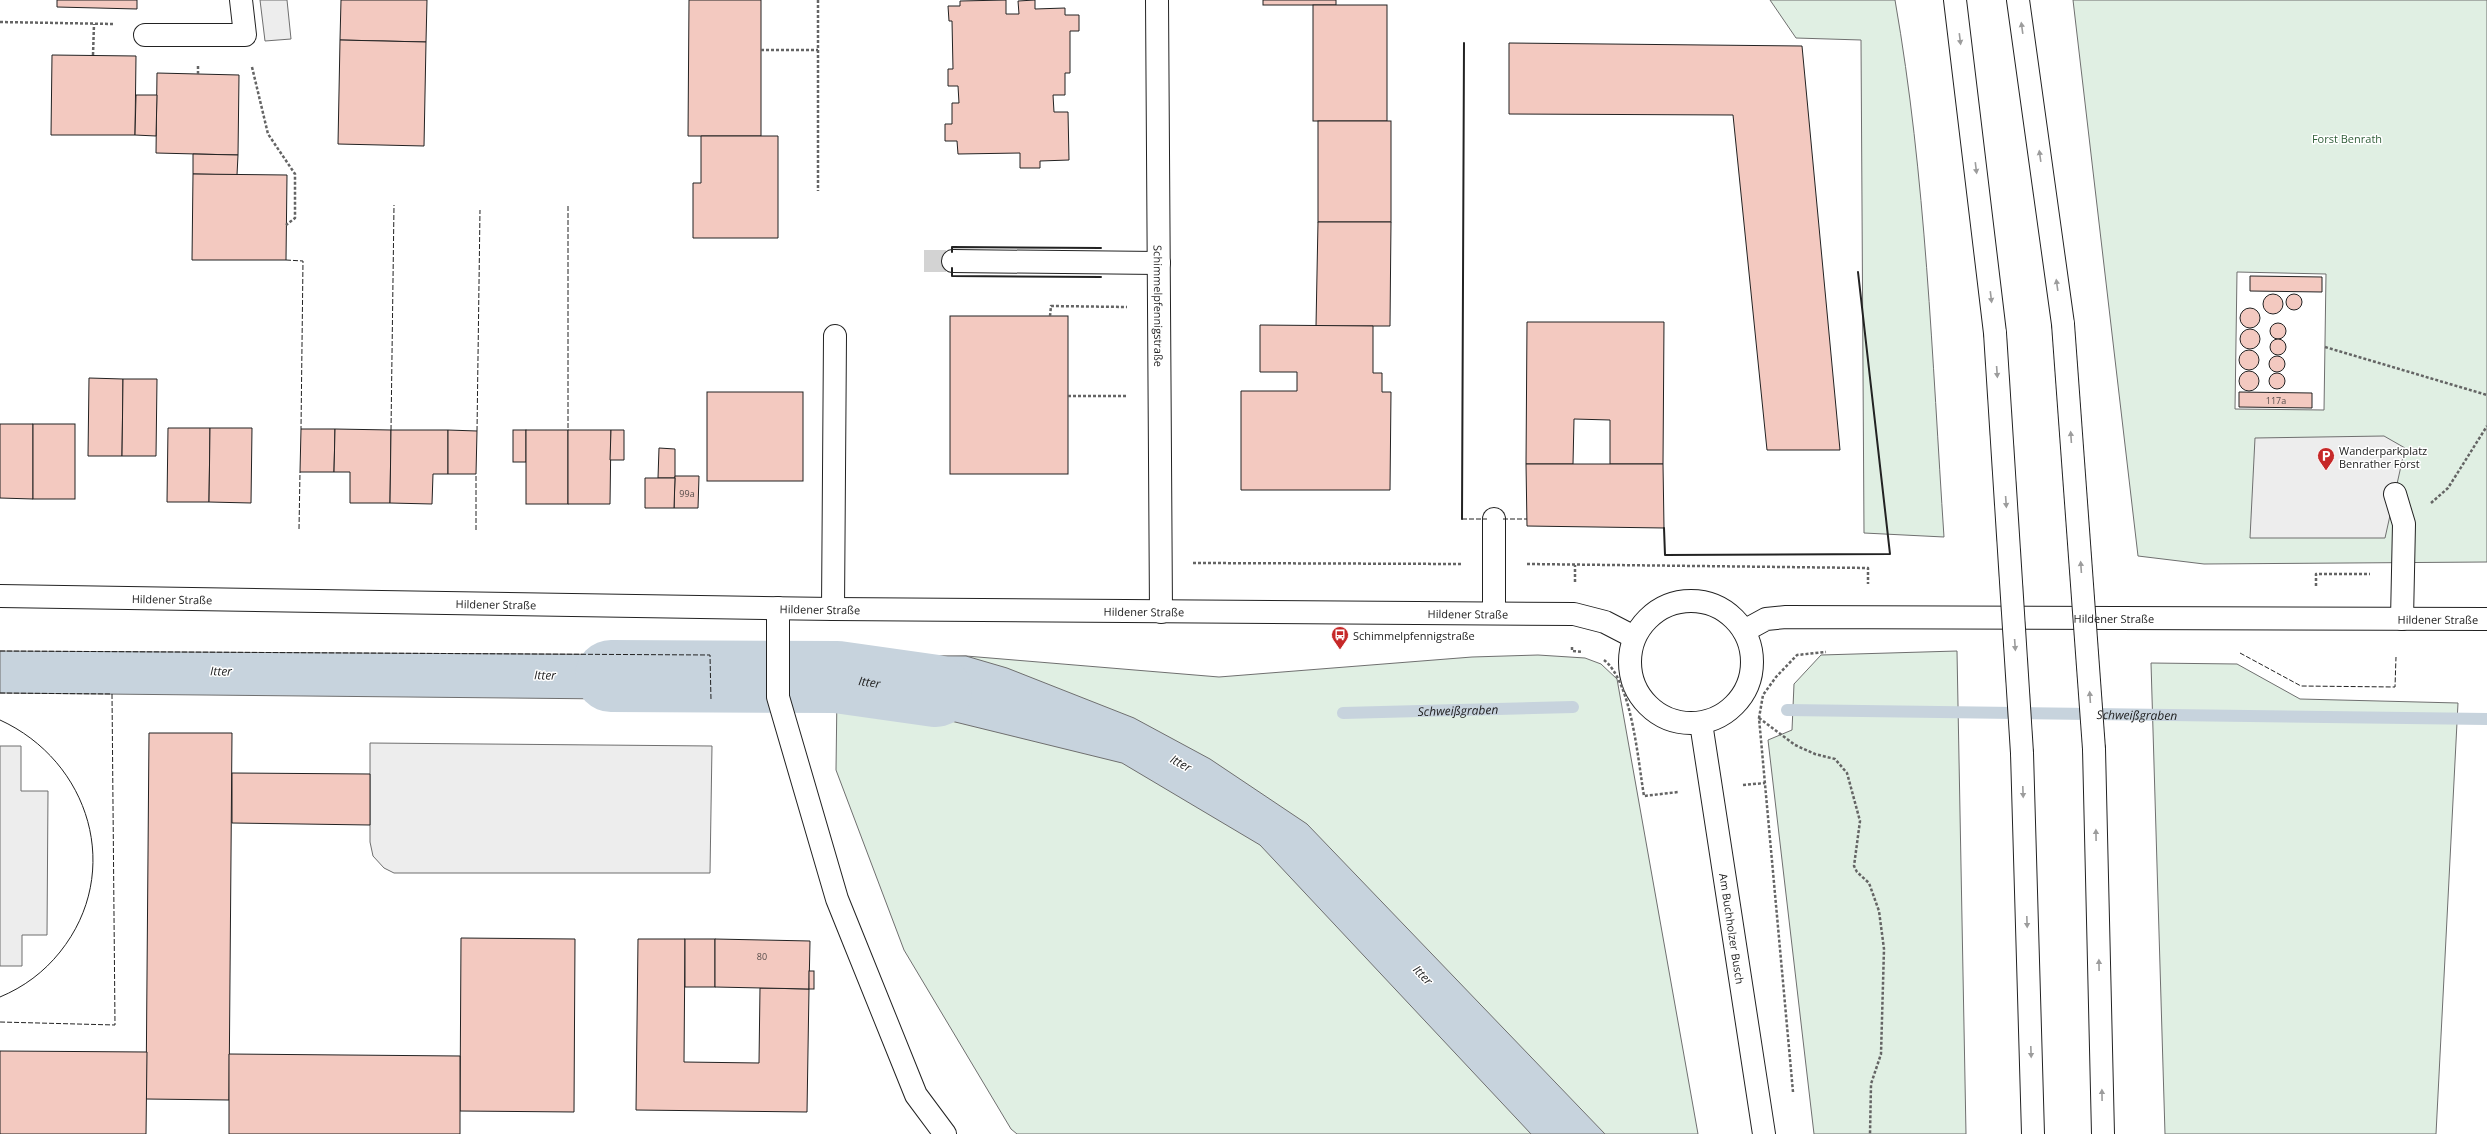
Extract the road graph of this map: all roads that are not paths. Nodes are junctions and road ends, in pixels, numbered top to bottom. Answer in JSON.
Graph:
{"nodes":[{"id":1,"x":241,"y":0,"type":"edge"},
{"id":2,"x":1157,"y":0,"type":"edge"},
{"id":3,"x":1955,"y":0,"type":"edge"},
{"id":4,"x":2018,"y":0,"type":"edge"},
{"id":5,"x":145,"y":35,"type":"road end"},
{"id":6,"x":953,"y":261,"type":"tunnel mouth"},
{"id":7,"x":1159,"y":263,"type":"junction"},
{"id":8,"x":835,"y":336,"type":"dead end"},
{"id":9,"x":2394,"y":494,"type":"dead end"},
{"id":10,"x":1494,"y":519,"type":"dead end"},
{"id":11,"x":0,"y":596,"type":"edge"},
{"id":12,"x":834,"y":609,"type":"junction"},
{"id":13,"x":1161,"y":612,"type":"junction"},
{"id":14,"x":1494,"y":614,"type":"junction"},
{"id":15,"x":778,"y":617,"type":"junction"},
{"id":16,"x":2487,"y":619,"type":"edge"},
{"id":17,"x":2402,"y":620,"type":"junction"},
{"id":18,"x":1744,"y":631,"type":"junction"},
{"id":19,"x":1634,"y":638,"type":"junction"},
{"id":20,"x":1701,"y":723,"type":"junction"},
{"id":21,"x":945,"y":1134,"type":"edge"},
{"id":22,"x":1764,"y":1134,"type":"edge"},
{"id":23,"x":2033,"y":1134,"type":"edge"},
{"id":24,"x":2103,"y":1134,"type":"edge"}],
"edges":[{"from":1,"to":5,"type":"main road"},
{"from":2,"to":7,"type":"main road","name":"Schimmelpfennigstraße"},
{"from":3,"to":23,"type":"main road","one_way":true,"bridge":true},
{"from":24,"to":4,"type":"main road","one_way":true,"bridge":true},
{"from":6,"to":7,"type":"main road"},
{"from":7,"to":13,"type":"main road","name":"Schimmelpfennigstraße"},
{"from":8,"to":12,"type":"main road"},
{"from":9,"to":17,"type":"main road"},
{"from":10,"to":14,"type":"main road"},
{"from":11,"to":15,"type":"main road","name":"Hildener Straße"},
{"from":12,"to":13,"type":"main road","name":"Hildener Straße"},
{"from":12,"to":15,"type":"main road","name":"Hildener Straße"},
{"from":13,"to":14,"type":"main road","name":"Hildener Straße"},
{"from":14,"to":19,"type":"main road","name":"Hildener Straße"},
{"from":15,"to":21,"type":"main road"},
{"from":16,"to":17,"type":"main road","name":"Hildener Straße"},
{"from":17,"to":18,"type":"main road","name":"Hildener Straße"},
{"from":18,"to":19,"type":"main road"},
{"from":18,"to":20,"type":"main road"},
{"from":19,"to":20,"type":"main road"},
{"from":20,"to":22,"type":"main road","name":"Am Buchholzer Busch"}]}
